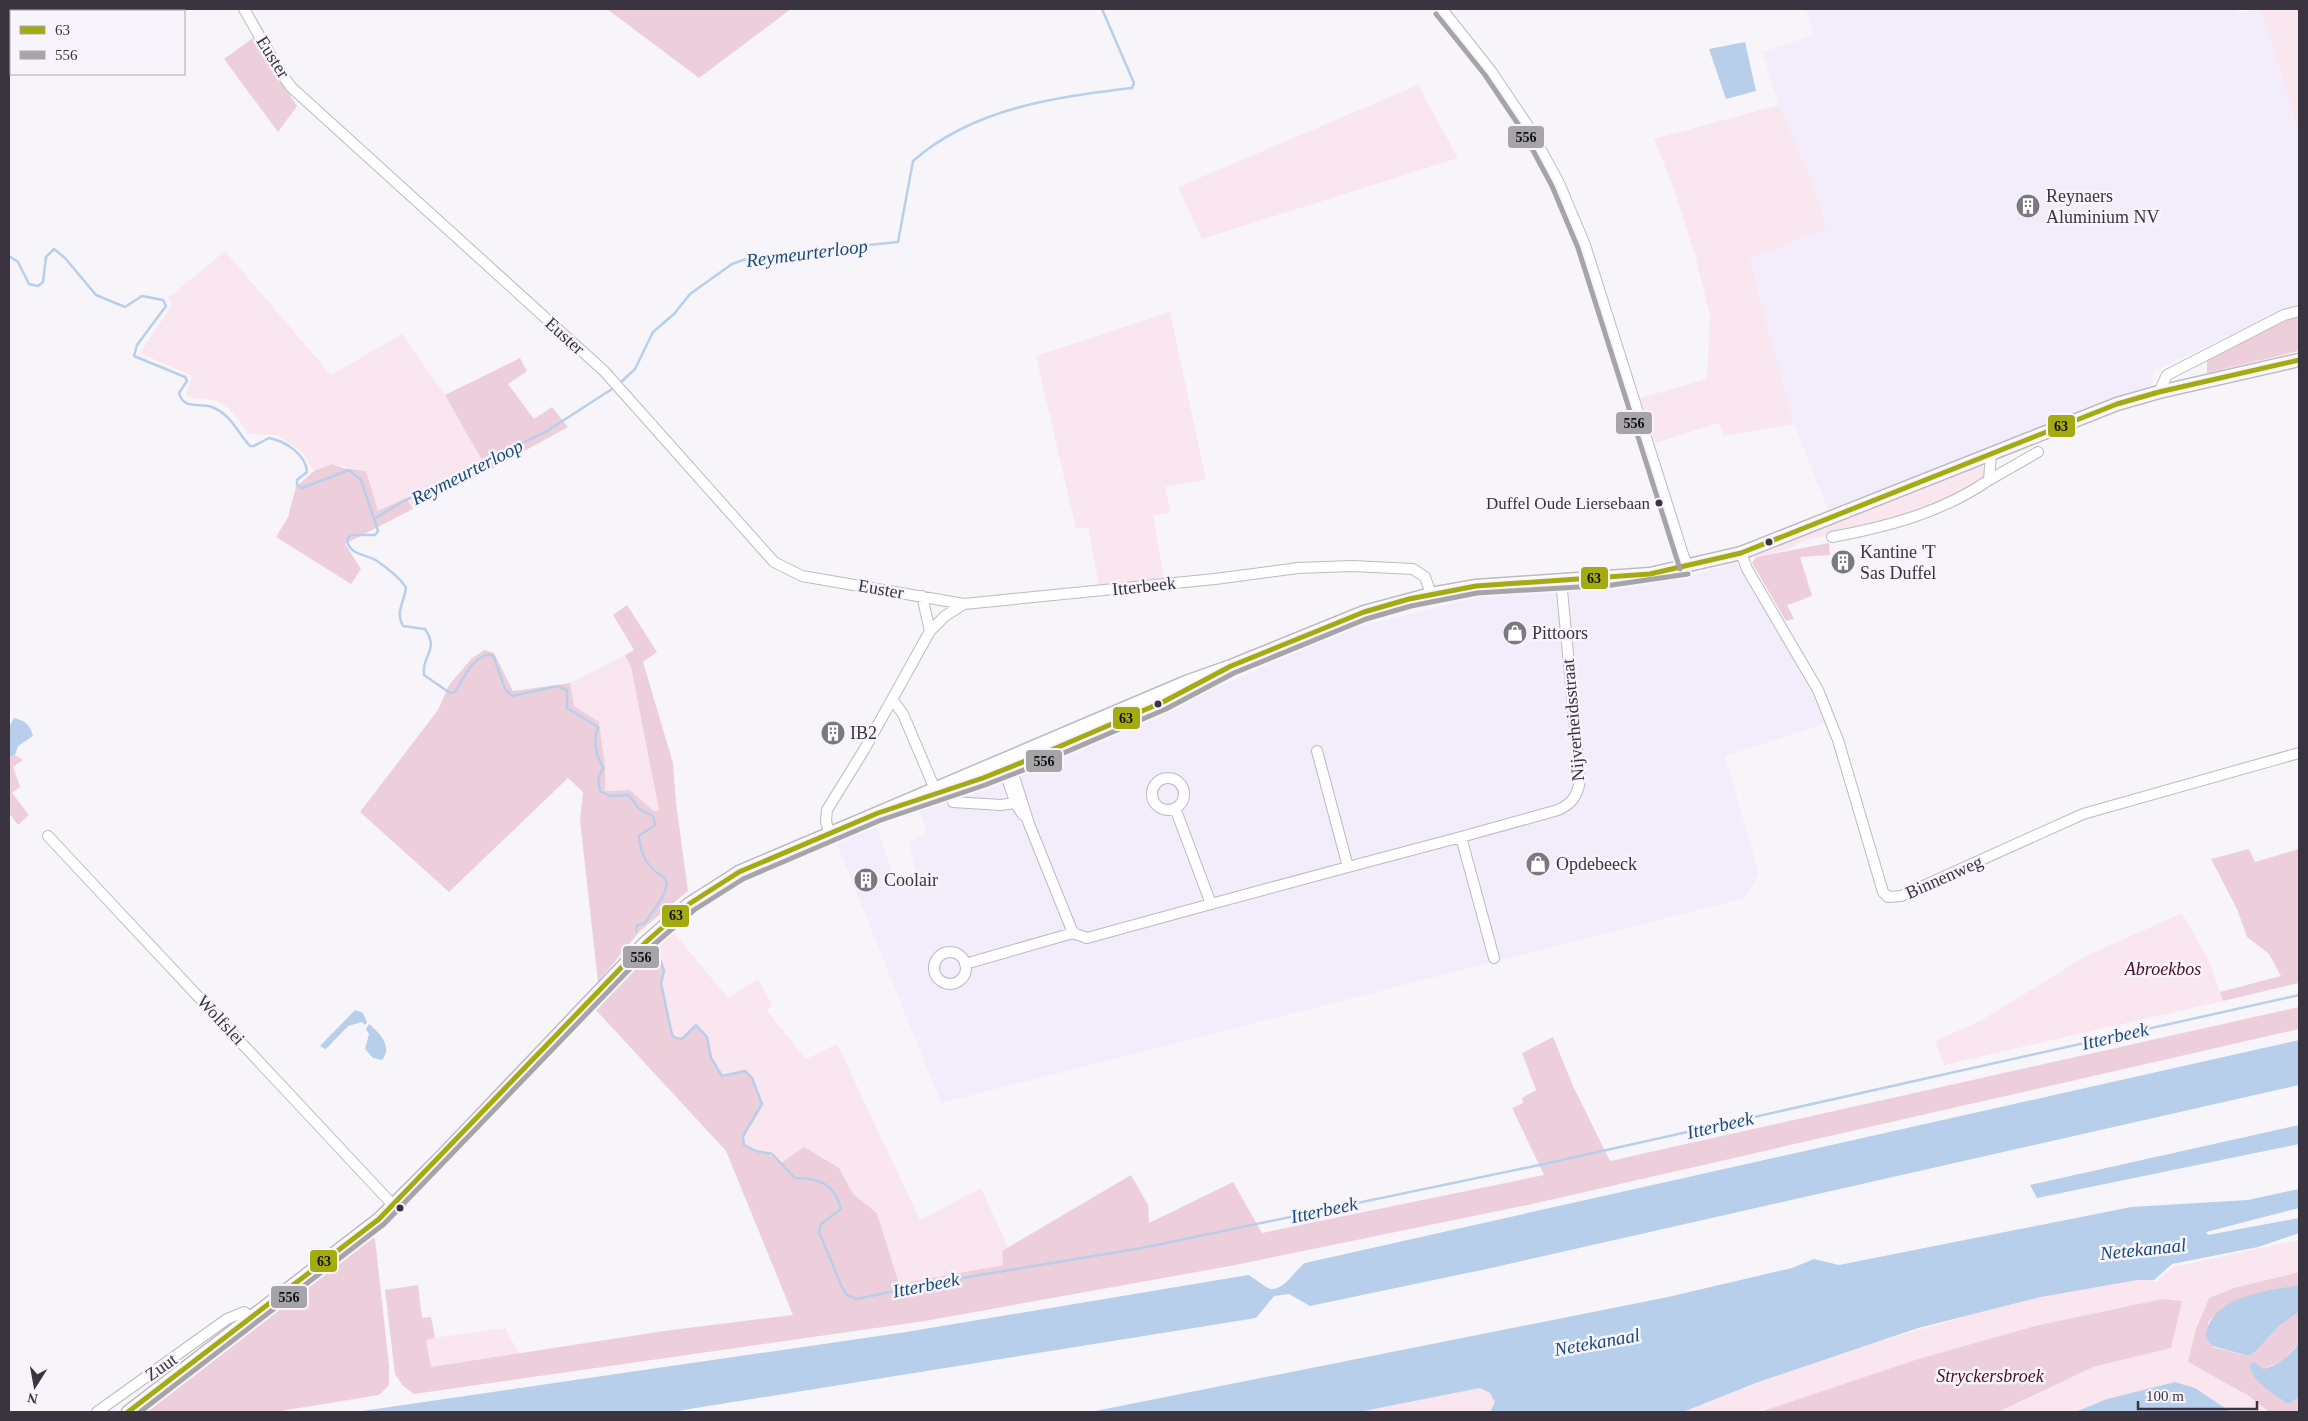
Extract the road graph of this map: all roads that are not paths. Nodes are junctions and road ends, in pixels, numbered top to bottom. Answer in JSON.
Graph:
{"nodes":[{"id":1,"x":244,"y":9,"type":"edge"},
{"id":2,"x":1442,"y":9,"type":"edge"},
{"id":3,"x":2299,"y":311,"type":"edge"},
{"id":4,"x":2299,"y":360,"type":"edge"},
{"id":5,"x":2159,"y":392,"type":"junction"},
{"id":6,"x":2038,"y":452,"type":"dead end"},
{"id":7,"x":1991,"y":454,"type":"junction"},
{"id":8,"x":1989,"y":480,"type":"junction"},
{"id":9,"x":1832,"y":538,"type":"dead end"},
{"id":10,"x":1742,"y":553,"type":"junction"},
{"id":11,"x":1686,"y":567,"type":"junction"},
{"id":12,"x":1561,"y":580,"type":"junction"},
{"id":13,"x":1431,"y":594,"type":"junction"},
{"id":14,"x":922,"y":596,"type":"junction"},
{"id":15,"x":964,"y":604,"type":"junction"},
{"id":16,"x":930,"y":631,"type":"junction"},
{"id":17,"x":892,"y":698,"type":"junction"},
{"id":18,"x":1317,"y":751,"type":"dead end"},
{"id":19,"x":2299,"y":753,"type":"edge"},
{"id":20,"x":1005,"y":766,"type":"junction"},
{"id":21,"x":934,"y":787,"type":"junction"},
{"id":22,"x":953,"y":802,"type":"dead end"},
{"id":23,"x":1020,"y":802,"type":"junction"},
{"id":24,"x":1175,"y":808,"type":"dead end"},
{"id":25,"x":878,"y":813,"type":"junction"},
{"id":26,"x":829,"y":833,"type":"junction"},
{"id":27,"x":48,"y":836,"type":"dead end"},
{"id":28,"x":1461,"y":837,"type":"junction"},
{"id":29,"x":1348,"y":868,"type":"junction"},
{"id":30,"x":1211,"y":904,"type":"junction"},
{"id":31,"x":1073,"y":933,"type":"junction"},
{"id":32,"x":1494,"y":958,"type":"dead end"},
{"id":33,"x":965,"y":964,"type":"dead end"},
{"id":34,"x":393,"y":1205,"type":"junction"},
{"id":35,"x":251,"y":1317,"type":"junction"},
{"id":36,"x":97,"y":1412,"type":"edge"},
{"id":37,"x":128,"y":1412,"type":"edge"}],
"edges":[{"from":1,"to":14,"type":"street","name":"Euster"},
{"from":2,"to":11,"type":"street"},
{"from":3,"to":5,"type":"street"},
{"from":4,"to":5,"type":"main road"},
{"from":5,"to":7,"type":"main road"},
{"from":6,"to":8,"type":"street"},
{"from":7,"to":8,"type":"street"},
{"from":7,"to":10,"type":"main road"},
{"from":8,"to":9,"type":"street"},
{"from":10,"to":11,"type":"main road"},
{"from":10,"to":19,"type":"street","name":"Binnenweg"},
{"from":11,"to":12,"type":"main road"},
{"from":12,"to":13,"type":"main road"},
{"from":12,"to":28,"type":"street","name":"Nijverheidsstraat"},
{"from":13,"to":15,"type":"street","name":"Itterbeek"},
{"from":13,"to":20,"type":"main road"},
{"from":14,"to":15,"type":"street","name":"Euster"},
{"from":14,"to":16,"type":"street"},
{"from":15,"to":16,"type":"street","name":"Itterbeek"},
{"from":16,"to":17,"type":"street","name":"Itterbeek"},
{"from":17,"to":21,"type":"street"},
{"from":17,"to":26,"type":"street","name":"Itterbeek"},
{"from":18,"to":29,"type":"street"},
{"from":20,"to":21,"type":"main road"},
{"from":20,"to":23,"type":"street"},
{"from":20,"to":25,"type":"main road"},
{"from":21,"to":25,"type":"main road"},
{"from":22,"to":23,"type":"street"},
{"from":23,"to":31,"type":"street"},
{"from":24,"to":30,"type":"street"},
{"from":25,"to":26,"type":"main road"},
{"from":26,"to":34,"type":"main road"},
{"from":27,"to":34,"type":"street","name":"Wolfslei"},
{"from":28,"to":29,"type":"street","name":"Nijverheidsstraat"},
{"from":28,"to":32,"type":"street"},
{"from":29,"to":30,"type":"street","name":"Nijverheidsstraat"},
{"from":30,"to":31,"type":"street","name":"Nijverheidsstraat"},
{"from":31,"to":33,"type":"street","name":"Nijverheidsstraat"},
{"from":34,"to":35,"type":"main road"},
{"from":35,"to":36,"type":"street","name":"Zuut"},
{"from":35,"to":37,"type":"main road"}]}
